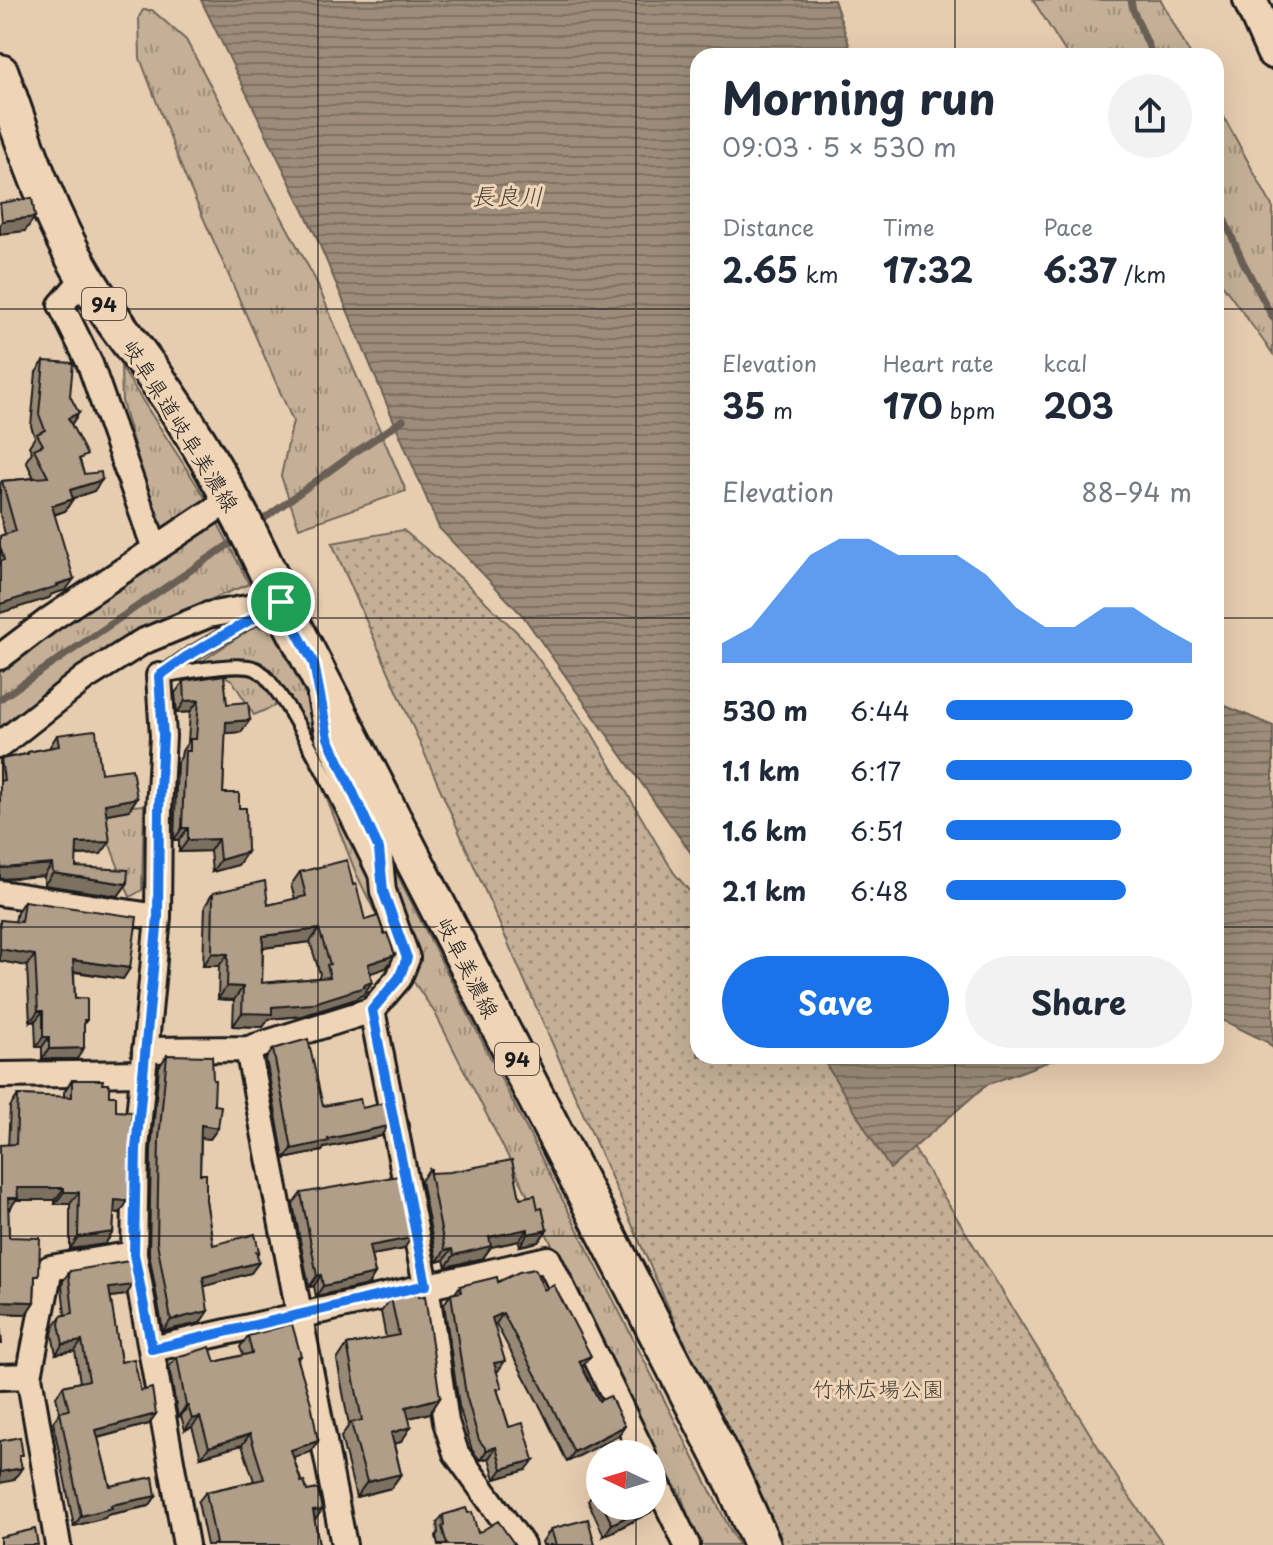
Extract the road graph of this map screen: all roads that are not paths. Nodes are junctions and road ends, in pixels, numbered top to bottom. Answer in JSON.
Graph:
{"nodes":[{"id":1,"x":1250,"y":0,"type":"edge"},
{"id":2,"x":1273,"y":52,"type":"edge"},
{"id":3,"x":0,"y":73,"type":"edge"},
{"id":4,"x":85,"y":277,"type":"junction"},
{"id":5,"x":236,"y":508,"type":"junction"},
{"id":6,"x":155,"y":549,"type":"junction"},
{"id":7,"x":275,"y":588,"type":"junction"},
{"id":8,"x":0,"y":657,"type":"edge"},
{"id":9,"x":314,"y":664,"type":"junction"},
{"id":10,"x":159,"y":676,"type":"junction"},
{"id":11,"x":0,"y":745,"type":"edge"},
{"id":12,"x":383,"y":891,"type":"junction"},
{"id":13,"x":0,"y":893,"type":"edge"},
{"id":14,"x":158,"y":917,"type":"junction"},
{"id":15,"x":372,"y":1010,"type":"junction"},
{"id":16,"x":248,"y":1049,"type":"junction"},
{"id":17,"x":144,"y":1061,"type":"junction"},
{"id":18,"x":0,"y":1075,"type":"edge"},
{"id":19,"x":134,"y":1254,"type":"junction"},
{"id":20,"x":426,"y":1285,"type":"junction"},
{"id":21,"x":299,"y":1315,"type":"junction"},
{"id":22,"x":152,"y":1349,"type":"junction"},
{"id":23,"x":29,"y":1376,"type":"junction"},
{"id":24,"x":0,"y":1377,"type":"edge"},
{"id":25,"x":636,"y":1440,"type":"edge"},
{"id":26,"x":666,"y":1502,"type":"edge"},
{"id":27,"x":58,"y":1545,"type":"edge"},
{"id":28,"x":186,"y":1545,"type":"edge"},
{"id":29,"x":344,"y":1545,"type":"edge"},
{"id":30,"x":522,"y":1545,"type":"edge"},
{"id":31,"x":687,"y":1545,"type":"edge"},
{"id":32,"x":762,"y":1545,"type":"edge"}],
"edges":[{"from":1,"to":2,"type":"main road"},
{"from":3,"to":4,"type":"main road","name":"岐阜県道岐阜美濃線","number":"94"},
{"from":4,"to":5,"type":"main road","name":"岐阜県道岐阜美濃線","number":"94"},
{"from":4,"to":6,"type":"street"},
{"from":5,"to":6,"type":"street"},
{"from":5,"to":7,"type":"main road","name":"岐阜美濃線","number":"94"},
{"from":6,"to":8,"type":"street"},
{"from":7,"to":9,"type":"main road","name":"岐阜美濃線","number":"94"},
{"from":7,"to":10,"type":"lane"},
{"from":7,"to":11,"type":"street"},
{"from":9,"to":12,"type":"street"},
{"from":9,"to":32,"type":"main road","name":"岐阜美濃線","number":"94"},
{"from":10,"to":12,"type":"lane"},
{"from":10,"to":14,"type":"street"},
{"from":12,"to":15,"type":"street"},
{"from":13,"to":14,"type":"street"},
{"from":14,"to":17,"type":"street"},
{"from":15,"to":16,"type":"street"},
{"from":15,"to":20,"type":"street"},
{"from":16,"to":17,"type":"street"},
{"from":16,"to":21,"type":"street"},
{"from":17,"to":18,"type":"street"},
{"from":17,"to":19,"type":"street"},
{"from":19,"to":22,"type":"street"},
{"from":19,"to":23,"type":"street"},
{"from":20,"to":21,"type":"street"},
{"from":20,"to":25,"type":"street"},
{"from":20,"to":30,"type":"street"},
{"from":21,"to":22,"type":"street"},
{"from":21,"to":29,"type":"street"},
{"from":22,"to":28,"type":"street"},
{"from":23,"to":24,"type":"street"},
{"from":23,"to":27,"type":"street"},
{"from":26,"to":31,"type":"street"}]}
